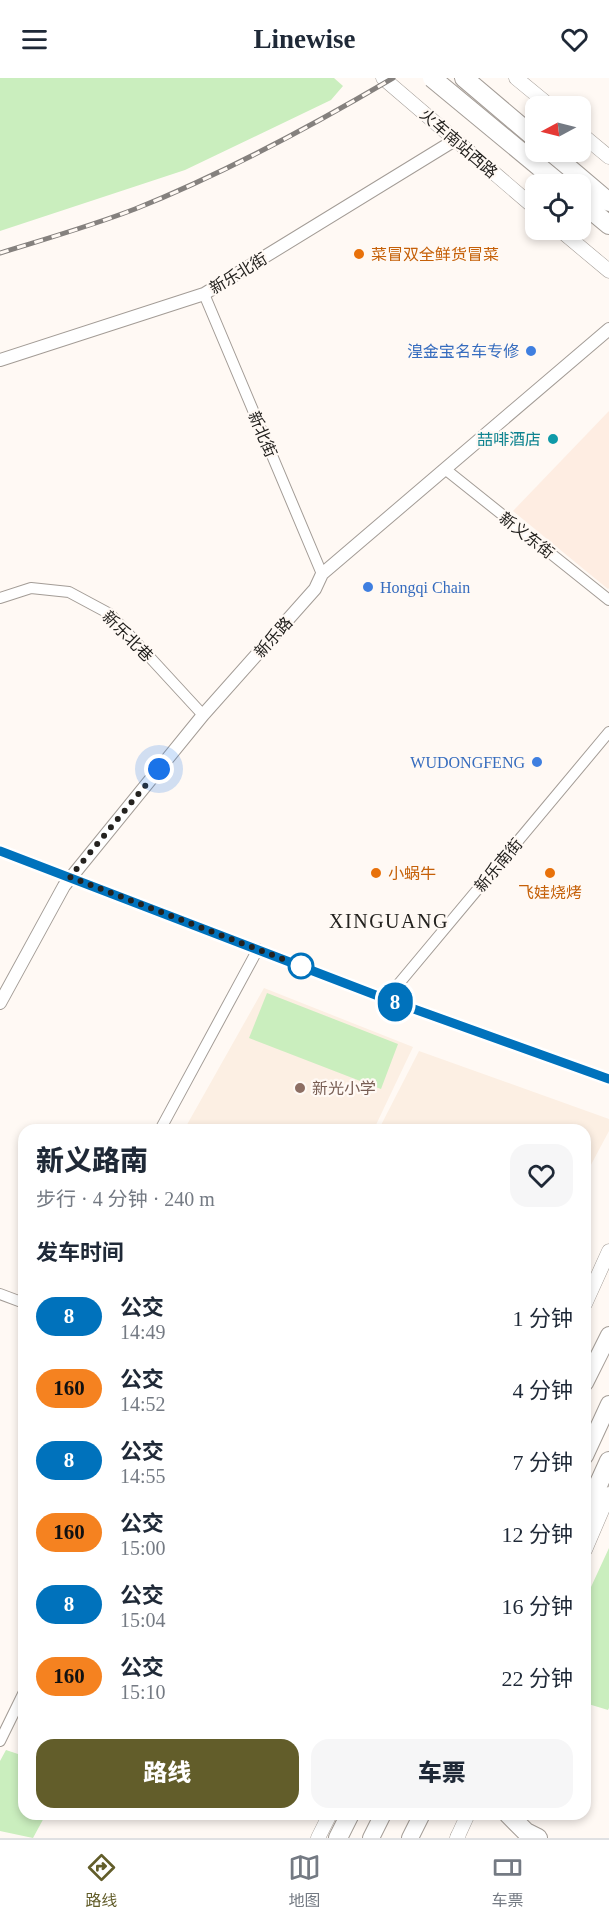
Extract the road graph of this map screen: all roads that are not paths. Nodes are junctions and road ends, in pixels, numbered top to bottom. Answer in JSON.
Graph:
{"nodes":[{"id":1,"x":383,"y":78,"type":"edge"},
{"id":2,"x":432,"y":78,"type":"edge"},
{"id":3,"x":464,"y":78,"type":"edge"},
{"id":4,"x":516,"y":78,"type":"edge"},
{"id":5,"x":538,"y":96,"type":"edge"},
{"id":6,"x":525,"y":130,"type":"edge"},
{"id":7,"x":455,"y":140,"type":"junction"},
{"id":8,"x":591,"y":142,"type":"edge"},
{"id":9,"x":609,"y":157,"type":"edge"},
{"id":10,"x":562,"y":162,"type":"edge"},
{"id":11,"x":548,"y":174,"type":"edge"},
{"id":12,"x":525,"y":200,"type":"edge"},
{"id":13,"x":609,"y":202,"type":"edge"},
{"id":14,"x":591,"y":210,"type":"edge"},
{"id":15,"x":609,"y":225,"type":"edge"},
{"id":16,"x":572,"y":240,"type":"edge"},
{"id":17,"x":609,"y":271,"type":"edge"},
{"id":18,"x":204,"y":294,"type":"junction"},
{"id":19,"x":609,"y":329,"type":"edge"},
{"id":20,"x":0,"y":360,"type":"edge"},
{"id":21,"x":445,"y":469,"type":"junction"},
{"id":22,"x":322,"y":574,"type":"junction"},
{"id":23,"x":0,"y":598,"type":"edge"},
{"id":24,"x":609,"y":600,"type":"edge"},
{"id":25,"x":203,"y":715,"type":"junction"},
{"id":26,"x":609,"y":732,"type":"edge"},
{"id":27,"x":0,"y":851,"type":"edge"},
{"id":28,"x":70,"y":877,"type":"junction"},
{"id":29,"x":258,"y":949,"type":"junction"},
{"id":30,"x":386,"y":999,"type":"junction"},
{"id":31,"x":0,"y":1003,"type":"edge"},
{"id":32,"x":609,"y":1079,"type":"edge"},
{"id":33,"x":163,"y":1124,"type":"edge"},
{"id":34,"x":609,"y":1251,"type":"edge"},
{"id":35,"x":591,"y":1291,"type":"edge"},
{"id":36,"x":0,"y":1294,"type":"edge"},
{"id":37,"x":18,"y":1301,"type":"edge"},
{"id":38,"x":609,"y":1326,"type":"edge"},
{"id":39,"x":607,"y":1340,"type":"edge"},
{"id":40,"x":591,"y":1371,"type":"edge"},
{"id":41,"x":609,"y":1404,"type":"edge"},
{"id":42,"x":591,"y":1443,"type":"edge"},
{"id":43,"x":609,"y":1461,"type":"edge"},
{"id":44,"x":609,"y":1494,"type":"edge"},
{"id":45,"x":591,"y":1501,"type":"edge"},
{"id":46,"x":591,"y":1536,"type":"edge"},
{"id":47,"x":18,"y":1704,"type":"edge"},
{"id":48,"x":0,"y":1741,"type":"edge"},
{"id":49,"x":327,"y":1820,"type":"edge"},
{"id":50,"x":347,"y":1820,"type":"edge"},
{"id":51,"x":380,"y":1820,"type":"edge"},
{"id":52,"x":420,"y":1820,"type":"edge"},
{"id":53,"x":466,"y":1820,"type":"edge"},
{"id":54,"x":514,"y":1820,"type":"edge"},
{"id":55,"x":318,"y":1838,"type":"edge"},
{"id":56,"x":338,"y":1838,"type":"edge"},
{"id":57,"x":371,"y":1838,"type":"edge"},
{"id":58,"x":410,"y":1838,"type":"edge"},
{"id":59,"x":458,"y":1838,"type":"edge"},
{"id":60,"x":538,"y":1838,"type":"edge"}],
"edges":[{"from":1,"to":7,"type":"main road","name":"火车南站西路"},
{"from":2,"to":11,"type":"highway","bridge":true},
{"from":3,"to":6,"type":"highway"},
{"from":4,"to":5,"type":"main road"},
{"from":7,"to":12,"type":"main road","name":"火车南站西路"},
{"from":7,"to":18,"type":"street","name":"新乐北街"},
{"from":8,"to":9,"type":"main road"},
{"from":10,"to":13,"type":"highway"},
{"from":14,"to":15,"type":"highway"},
{"from":16,"to":17,"type":"main road"},
{"from":18,"to":20,"type":"street","name":"新乐北街"},
{"from":18,"to":22,"type":"street","name":"新北街"},
{"from":19,"to":21,"type":"street","name":"新乐路"},
{"from":21,"to":22,"type":"street","name":"新乐路"},
{"from":21,"to":24,"type":"street","name":"新义东街"},
{"from":22,"to":25,"type":"street","name":"新乐路"},
{"from":23,"to":25,"type":"street","name":"新乐北巷"},
{"from":25,"to":28,"type":"street","name":"新乐路"},
{"from":26,"to":30,"type":"street","name":"新乐南街"},
{"from":27,"to":28,"type":"street"},
{"from":28,"to":29,"type":"street"},
{"from":28,"to":31,"type":"street","name":"新乐路"},
{"from":29,"to":30,"type":"street"},
{"from":29,"to":33,"type":"street"},
{"from":30,"to":32,"type":"street"},
{"from":34,"to":35,"type":"main road"},
{"from":36,"to":37,"type":"street"},
{"from":38,"to":39,"type":"highway"},
{"from":39,"to":40,"type":"highway"},
{"from":41,"to":42,"type":"highway"},
{"from":43,"to":45,"type":"highway"},
{"from":44,"to":46,"type":"main road"},
{"from":47,"to":48,"type":"street"},
{"from":49,"to":55,"type":"main road"},
{"from":50,"to":56,"type":"highway"},
{"from":51,"to":57,"type":"highway"},
{"from":52,"to":58,"type":"highway"},
{"from":53,"to":59,"type":"main road"},
{"from":54,"to":60,"type":"highway"}]}
